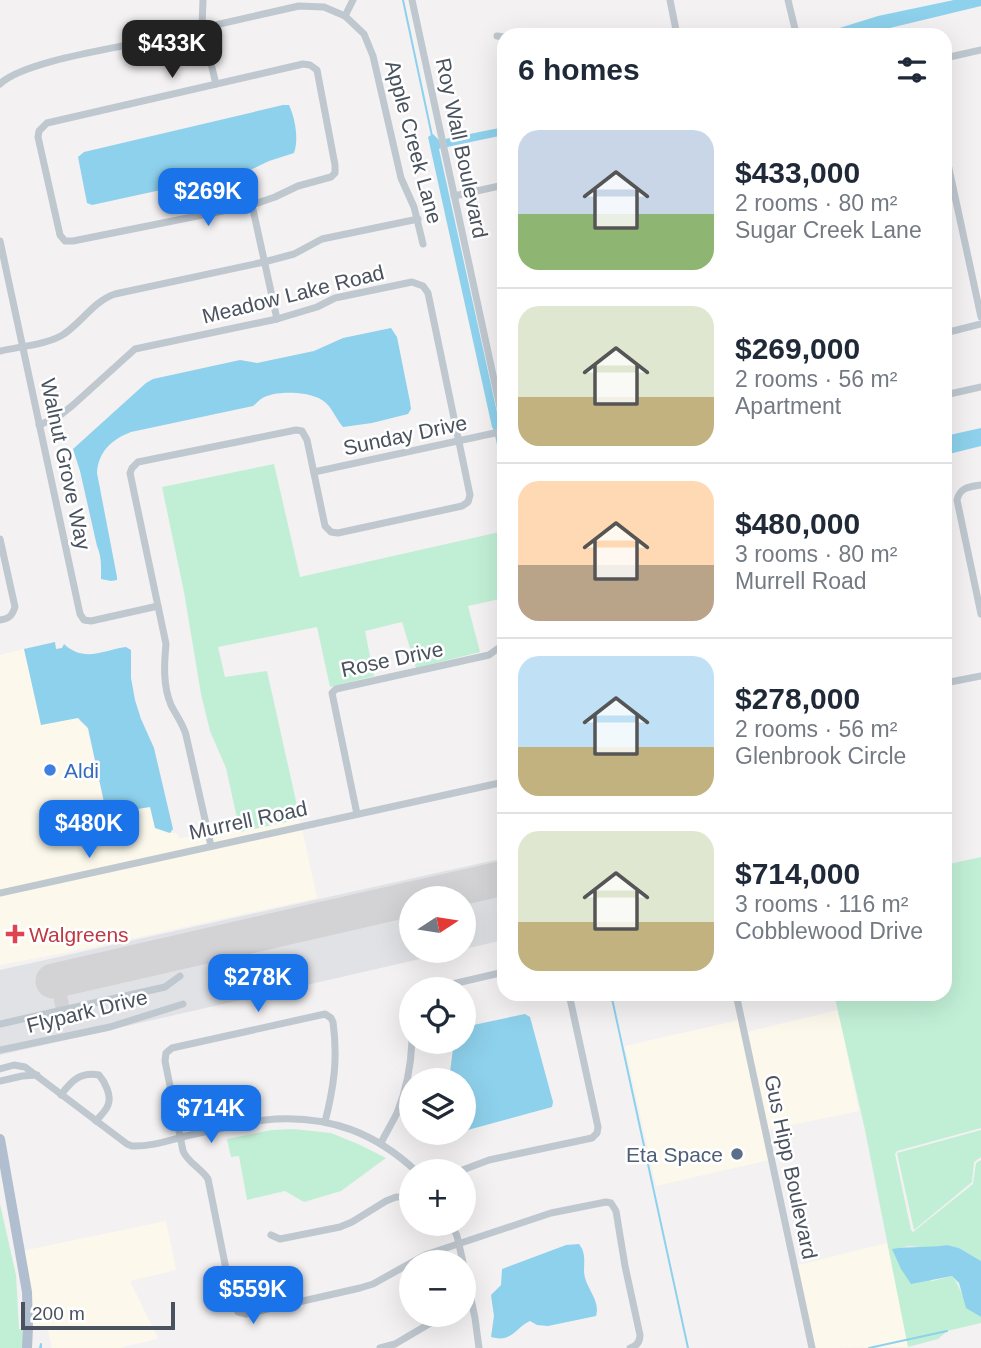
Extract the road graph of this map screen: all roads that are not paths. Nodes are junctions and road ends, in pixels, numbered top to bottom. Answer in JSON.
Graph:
{"nodes":[{"id":1,"x":203,"y":0,"type":"edge"},
{"id":2,"x":353,"y":0,"type":"edge"},
{"id":3,"x":412,"y":0,"type":"edge"},
{"id":4,"x":670,"y":0,"type":"edge"},
{"id":5,"x":788,"y":0,"type":"edge"},
{"id":6,"x":345,"y":16,"type":"junction"},
{"id":7,"x":202,"y":27,"type":"junction"},
{"id":8,"x":676,"y":28,"type":"edge"},
{"id":9,"x":795,"y":28,"type":"edge"},
{"id":10,"x":981,"y":50,"type":"edge"},
{"id":11,"x":952,"y":56,"type":"edge"},
{"id":12,"x":2,"y":82,"type":"edge"},
{"id":13,"x":216,"y":84,"type":"junction"},
{"id":14,"x":952,"y":182,"type":"edge"},
{"id":15,"x":497,"y":187,"type":"edge"},
{"id":16,"x":454,"y":196,"type":"junction"},
{"id":17,"x":251,"y":205,"type":"junction"},
{"id":18,"x":418,"y":219,"type":"junction"},
{"id":19,"x":0,"y":241,"type":"edge"},
{"id":20,"x":423,"y":244,"type":"dead end"},
{"id":21,"x":264,"y":262,"type":"junction"},
{"id":22,"x":981,"y":317,"type":"edge"},
{"id":23,"x":277,"y":319,"type":"junction"},
{"id":24,"x":981,"y":324,"type":"edge"},
{"id":25,"x":952,"y":331,"type":"edge"},
{"id":26,"x":23,"y":346,"type":"junction"},
{"id":27,"x":0,"y":351,"type":"edge"},
{"id":28,"x":497,"y":381,"type":"edge"},
{"id":29,"x":981,"y":387,"type":"edge"},
{"id":30,"x":952,"y":393,"type":"edge"},
{"id":31,"x":39,"y":425,"type":"junction"},
{"id":32,"x":497,"y":433,"type":"edge"},
{"id":33,"x":459,"y":441,"type":"junction"},
{"id":34,"x":314,"y":472,"type":"junction"},
{"id":35,"x":981,"y":485,"type":"edge"},
{"id":36,"x":0,"y":539,"type":"edge"},
{"id":37,"x":158,"y":606,"type":"junction"},
{"id":38,"x":981,"y":614,"type":"edge"},
{"id":39,"x":0,"y":621,"type":"edge"},
{"id":40,"x":497,"y":650,"type":"edge"},
{"id":41,"x":981,"y":676,"type":"edge"},
{"id":42,"x":952,"y":682,"type":"edge"},
{"id":43,"x":497,"y":784,"type":"edge"},
{"id":44,"x":357,"y":814,"type":"junction"},
{"id":45,"x":211,"y":846,"type":"junction"},
{"id":46,"x":0,"y":894,"type":"edge"},
{"id":47,"x":497,"y":974,"type":"edge"},
{"id":48,"x":180,"y":976,"type":"dead end"},
{"id":49,"x":476,"y":979,"type":"edge"},
{"id":50,"x":571,"y":1001,"type":"edge"},
{"id":51,"x":738,"y":1001,"type":"edge"},
{"id":52,"x":183,"y":1004,"type":"dead end"},
{"id":53,"x":0,"y":1024,"type":"edge"},
{"id":54,"x":0,"y":1049,"type":"edge"},
{"id":55,"x":411,"y":1054,"type":"edge"},
{"id":56,"x":0,"y":1069,"type":"edge"},
{"id":57,"x":38,"y":1075,"type":"junction"},
{"id":58,"x":0,"y":1081,"type":"edge"},
{"id":59,"x":61,"y":1094,"type":"junction"},
{"id":60,"x":96,"y":1121,"type":"junction"},
{"id":61,"x":325,"y":1122,"type":"junction"},
{"id":62,"x":180,"y":1137,"type":"junction"},
{"id":63,"x":0,"y":1139,"type":"edge"},
{"id":64,"x":381,"y":1143,"type":"junction"},
{"id":65,"x":401,"y":1159,"type":"edge"},
{"id":66,"x":476,"y":1165,"type":"edge"},
{"id":67,"x":0,"y":1170,"type":"edge"},
{"id":68,"x":399,"y":1197,"type":"edge"},
{"id":69,"x":14,"y":1224,"type":"junction"},
{"id":70,"x":271,"y":1236,"type":"dead end"},
{"id":71,"x":457,"y":1236,"type":"edge"},
{"id":72,"x":459,"y":1243,"type":"junction"},
{"id":73,"x":460,"y":1250,"type":"edge"},
{"id":74,"x":424,"y":1327,"type":"edge"},
{"id":75,"x":475,"y":1327,"type":"edge"},
{"id":76,"x":27,"y":1348,"type":"edge"},
{"id":77,"x":380,"y":1348,"type":"edge"},
{"id":78,"x":478,"y":1348,"type":"edge"},
{"id":79,"x":630,"y":1348,"type":"edge"},
{"id":80,"x":813,"y":1348,"type":"edge"}],
"edges":[{"from":1,"to":7,"type":"street"},
{"from":2,"to":6,"type":"street"},
{"from":3,"to":16,"type":"street","name":"Roy Wall Boulevard"},
{"from":4,"to":8,"type":"street"},
{"from":5,"to":9,"type":"street"},
{"from":6,"to":7,"type":"street"},
{"from":6,"to":18,"type":"street","name":"Apple Creek Lane"},
{"from":7,"to":12,"type":"street"},
{"from":7,"to":13,"type":"street"},
{"from":10,"to":11,"type":"street"},
{"from":13,"to":17,"type":"street"},
{"from":13,"to":17,"type":"street"},
{"from":14,"to":22,"type":"street"},
{"from":15,"to":16,"type":"street"},
{"from":16,"to":28,"type":"street","name":"Roy Wall Boulevard"},
{"from":17,"to":21,"type":"street"},
{"from":18,"to":20,"type":"street","name":"Apple Creek Lane"},
{"from":18,"to":21,"type":"street"},
{"from":19,"to":26,"type":"street","name":"Walnut Grove Way"},
{"from":21,"to":23,"type":"street"},
{"from":21,"to":26,"type":"street"},
{"from":23,"to":31,"type":"street","name":"Meadow Lake Road"},
{"from":23,"to":33,"type":"street","name":"Meadow Lake Road"},
{"from":24,"to":25,"type":"street"},
{"from":26,"to":27,"type":"street"},
{"from":26,"to":31,"type":"street","name":"Walnut Grove Way"},
{"from":29,"to":30,"type":"street"},
{"from":31,"to":37,"type":"street","name":"Walnut Grove Way"},
{"from":32,"to":33,"type":"street","name":"Sunday Drive"},
{"from":33,"to":34,"type":"street","name":"Sunday Drive"},
{"from":33,"to":34,"type":"street"},
{"from":34,"to":37,"type":"street"},
{"from":35,"to":38,"type":"street"},
{"from":36,"to":39,"type":"street"},
{"from":37,"to":45,"type":"street"},
{"from":40,"to":44,"type":"street","name":"Rose Drive"},
{"from":41,"to":42,"type":"street"},
{"from":43,"to":44,"type":"street","name":"Murrell Road"},
{"from":44,"to":45,"type":"street","name":"Murrell Road"},
{"from":45,"to":46,"type":"street","name":"Murrell Road"},
{"from":47,"to":49,"type":"street"},
{"from":48,"to":53,"type":"street","name":"Flypark Drive"},
{"from":50,"to":66,"type":"street"},
{"from":51,"to":80,"type":"street","name":"Gus Hipp Boulevard"},
{"from":52,"to":54,"type":"street","name":"Flypark Drive"},
{"from":55,"to":64,"type":"street"},
{"from":56,"to":57,"type":"street"},
{"from":57,"to":58,"type":"street"},
{"from":57,"to":59,"type":"street"},
{"from":59,"to":60,"type":"street"},
{"from":59,"to":60,"type":"street"},
{"from":60,"to":62,"type":"street"},
{"from":61,"to":62,"type":"street"},
{"from":61,"to":62,"type":"street"},
{"from":61,"to":64,"type":"street"},
{"from":62,"to":72,"type":"street"},
{"from":63,"to":69,"type":"main road"},
{"from":64,"to":65,"type":"street"},
{"from":67,"to":69,"type":"main road"},
{"from":68,"to":70,"type":"street"},
{"from":69,"to":76,"type":"main road"},
{"from":71,"to":72,"type":"street"},
{"from":72,"to":73,"type":"street"},
{"from":72,"to":79,"type":"street"},
{"from":74,"to":77,"type":"street"},
{"from":75,"to":78,"type":"street"}]}
